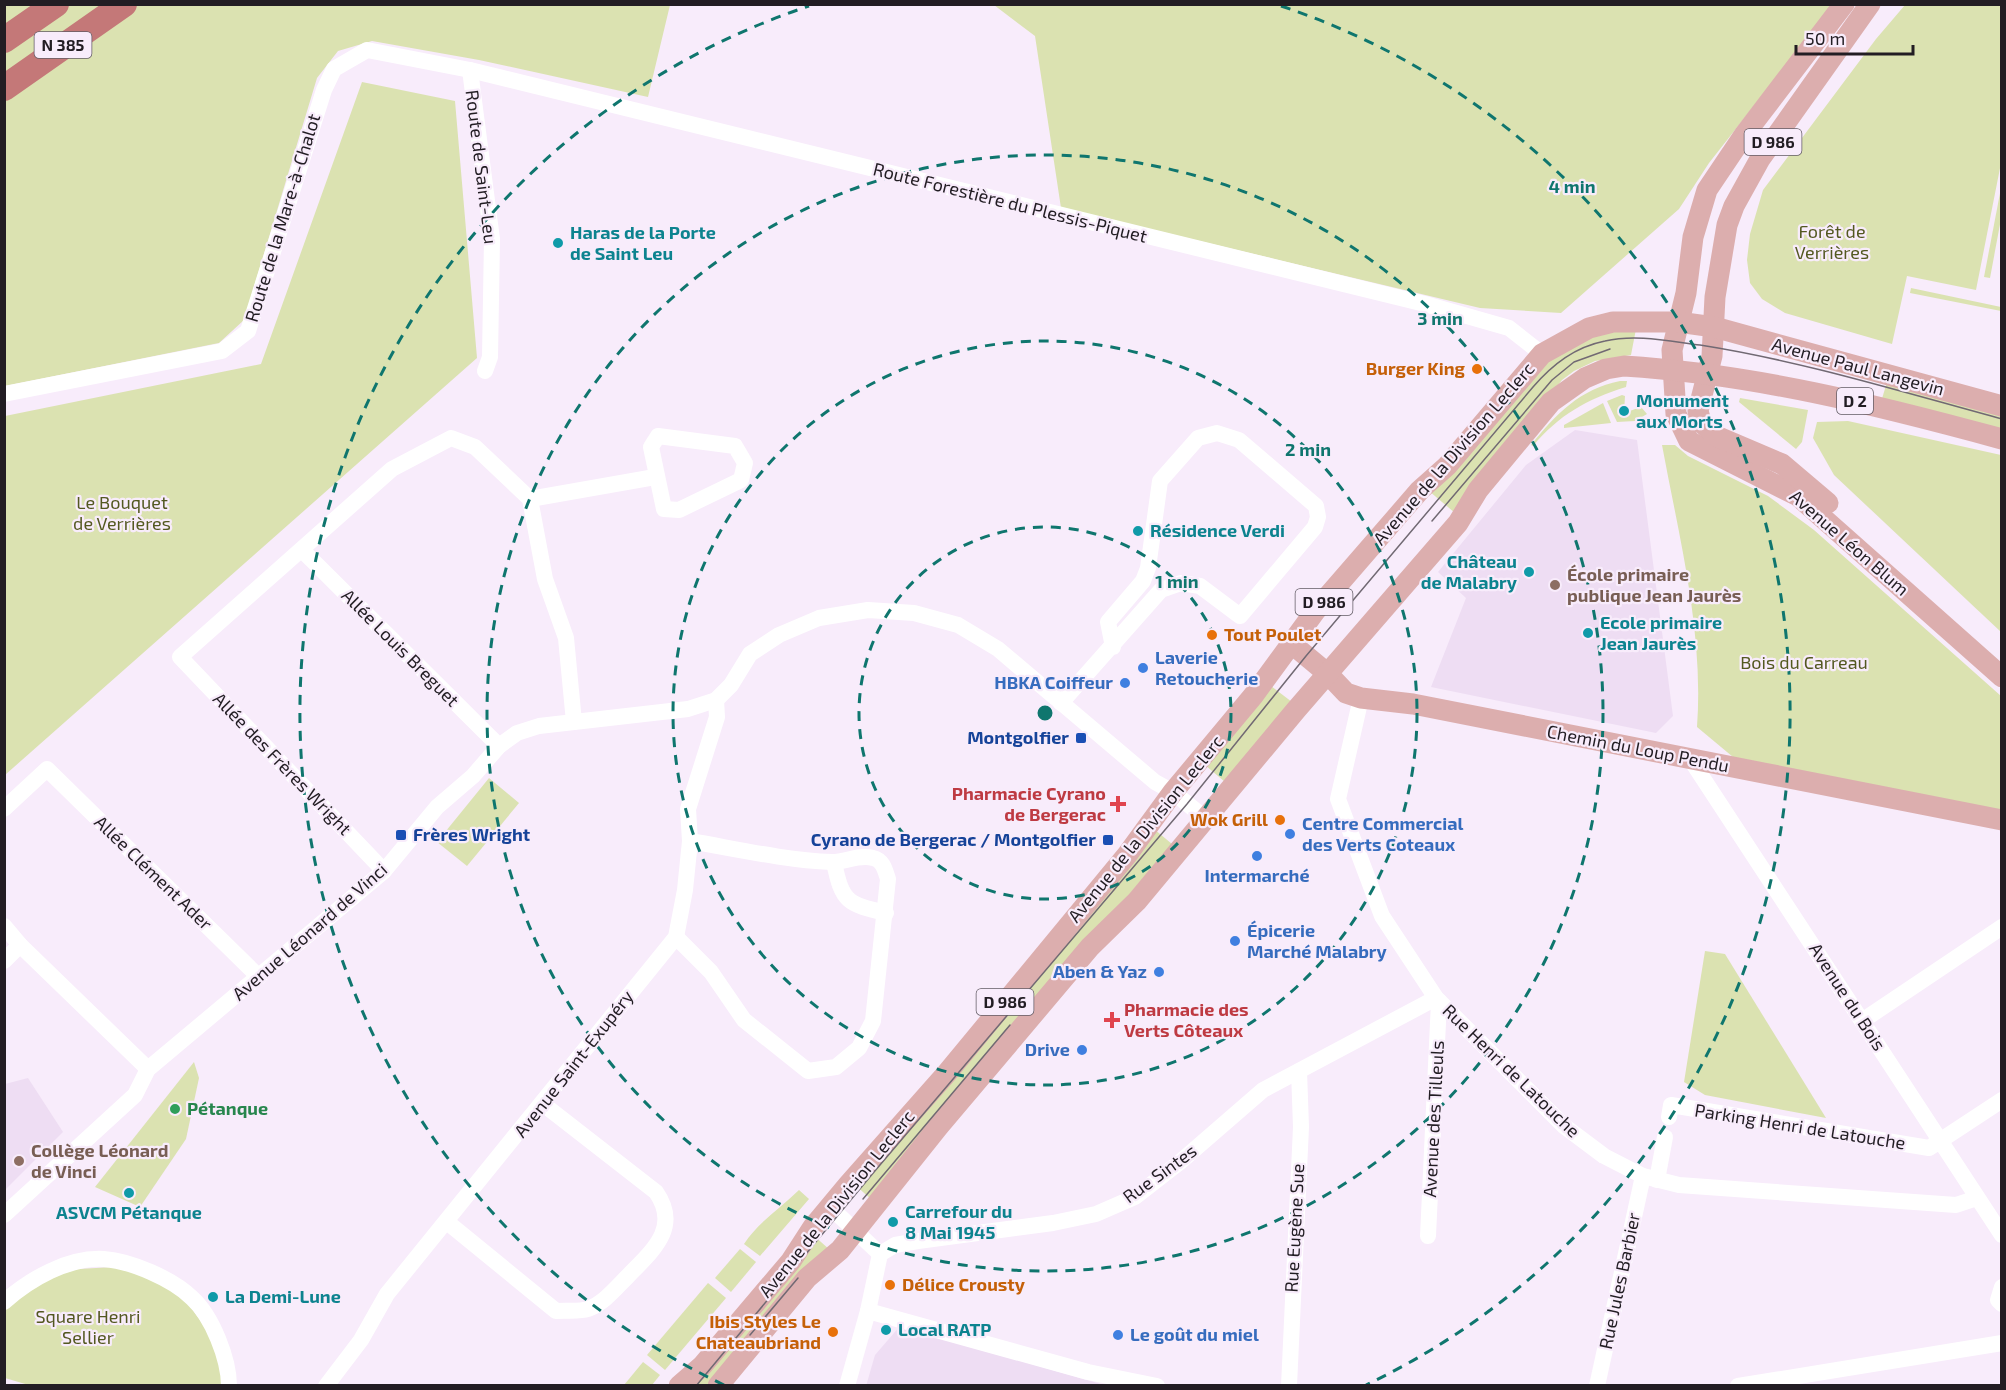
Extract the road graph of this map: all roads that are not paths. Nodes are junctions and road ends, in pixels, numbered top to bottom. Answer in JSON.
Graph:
{"nodes":[{"id":1,"x":56,"y":4,"type":"edge"},
{"id":2,"x":124,"y":4,"type":"edge"},
{"id":3,"x":1845,"y":4,"type":"edge"},
{"id":4,"x":1870,"y":4,"type":"edge"},
{"id":5,"x":4,"y":40,"type":"edge"},
{"id":6,"x":470,"y":70,"type":"junction"},
{"id":7,"x":4,"y":88,"type":"edge"},
{"id":8,"x":1678,"y":322,"type":"junction"},
{"id":9,"x":1714,"y":327,"type":"junction"},
{"id":10,"x":1542,"y":354,"type":"junction"},
{"id":11,"x":485,"y":371,"type":"dead end"},
{"id":12,"x":1672,"y":372,"type":"junction"},
{"id":13,"x":1706,"y":376,"type":"junction"},
{"id":14,"x":4,"y":394,"type":"edge"},
{"id":15,"x":2001,"y":406,"type":"edge"},
{"id":16,"x":2001,"y":439,"type":"edge"},
{"id":17,"x":655,"y":477,"type":"junction"},
{"id":18,"x":530,"y":500,"type":"junction"},
{"id":19,"x":302,"y":550,"type":"junction"},
{"id":20,"x":1292,"y":644,"type":"junction"},
{"id":21,"x":1113,"y":647,"type":"junction"},
{"id":22,"x":2001,"y":659,"type":"edge"},
{"id":23,"x":1328,"y":674,"type":"junction"},
{"id":24,"x":2001,"y":677,"type":"edge"},
{"id":25,"x":1362,"y":698,"type":"junction"},
{"id":26,"x":716,"y":700,"type":"junction"},
{"id":27,"x":1060,"y":703,"type":"junction"},
{"id":28,"x":574,"y":722,"type":"junction"},
{"id":29,"x":499,"y":746,"type":"junction"},
{"id":30,"x":1691,"y":760,"type":"junction"},
{"id":31,"x":1173,"y":792,"type":"junction"},
{"id":32,"x":4,"y":809,"type":"edge"},
{"id":33,"x":1206,"y":819,"type":"junction"},
{"id":34,"x":2001,"y":820,"type":"edge"},
{"id":35,"x":690,"y":841,"type":"junction"},
{"id":36,"x":834,"y":862,"type":"junction"},
{"id":37,"x":384,"y":871,"type":"junction"},
{"id":38,"x":886,"y":914,"type":"junction"},
{"id":39,"x":4,"y":926,"type":"edge"},
{"id":40,"x":2001,"y":927,"type":"edge"},
{"id":41,"x":676,"y":937,"type":"junction"},
{"id":42,"x":20,"y":945,"type":"junction"},
{"id":43,"x":4,"y":961,"type":"edge"},
{"id":44,"x":259,"y":977,"type":"junction"},
{"id":45,"x":1437,"y":999,"type":"junction"},
{"id":46,"x":1863,"y":1021,"type":"junction"},
{"id":47,"x":148,"y":1068,"type":"junction"},
{"id":48,"x":1299,"y":1071,"type":"junction"},
{"id":49,"x":2001,"y":1100,"type":"edge"},
{"id":50,"x":543,"y":1104,"type":"junction"},
{"id":51,"x":1668,"y":1117,"type":"dead end"},
{"id":52,"x":1665,"y":1137,"type":"dead end"},
{"id":53,"x":1940,"y":1142,"type":"junction"},
{"id":54,"x":1650,"y":1178,"type":"junction"},
{"id":55,"x":1977,"y":1198,"type":"junction"},
{"id":56,"x":830,"y":1207,"type":"junction"},
{"id":57,"x":4,"y":1215,"type":"edge"},
{"id":58,"x":447,"y":1222,"type":"junction"},
{"id":59,"x":857,"y":1229,"type":"junction"},
{"id":60,"x":2001,"y":1235,"type":"edge"},
{"id":61,"x":1428,"y":1236,"type":"dead end"},
{"id":62,"x":880,"y":1254,"type":"junction"},
{"id":63,"x":2001,"y":1287,"type":"edge"},
{"id":64,"x":4,"y":1302,"type":"edge"},
{"id":65,"x":2001,"y":1304,"type":"edge"},
{"id":66,"x":868,"y":1311,"type":"junction"},
{"id":67,"x":2001,"y":1342,"type":"edge"},
{"id":68,"x":1762,"y":1384,"type":"edge"},
{"id":69,"x":229,"y":1386,"type":"edge"},
{"id":70,"x":326,"y":1386,"type":"edge"},
{"id":71,"x":679,"y":1386,"type":"edge"},
{"id":72,"x":718,"y":1386,"type":"edge"},
{"id":73,"x":847,"y":1386,"type":"edge"},
{"id":74,"x":1156,"y":1386,"type":"edge"},
{"id":75,"x":1289,"y":1386,"type":"edge"},
{"id":76,"x":1597,"y":1386,"type":"edge"},
{"id":77,"x":1738,"y":1386,"type":"edge"}],
"edges":[{"from":1,"to":5,"type":"highway","number":"N 385"},
{"from":2,"to":7,"type":"highway","number":"N 385"},
{"from":3,"to":8,"type":"main road","number":"D 986"},
{"from":4,"to":9,"type":"main road","number":"D 986"},
{"from":6,"to":10,"type":"street","name":"Route Forestière du Plessis-Piquet"},
{"from":6,"to":11,"type":"street","name":"Route de Saint-Leu"},
{"from":6,"to":14,"type":"street","name":"Route de la Mare-à-Chalot"},
{"from":8,"to":9,"type":"main road","name":"Avenue Paul Langevin"},
{"from":8,"to":10,"type":"main road","name":"Avenue de la Division Leclerc","number":"D 986"},
{"from":8,"to":12,"type":"main road","name":"Avenue Léon Blum"},
{"from":9,"to":13,"type":"main road"},
{"from":9,"to":15,"type":"main road","name":"Avenue Paul Langevin","number":"D 2"},
{"from":10,"to":20,"type":"main road","name":"Avenue de la Division Leclerc","number":"D 986"},
{"from":12,"to":13,"type":"main road","number":"D 2"},
{"from":12,"to":23,"type":"main road","name":"Avenue de la Division Leclerc","number":"D 986"},
{"from":12,"to":24,"type":"main road","name":"Avenue Léon Blum"},
{"from":13,"to":16,"type":"main road","name":"Avenue Paul Langevin","number":"D 2"},
{"from":13,"to":22,"type":"main road","name":"Avenue Léon Blum"},
{"from":17,"to":17,"type":"street"},
{"from":17,"to":18,"type":"street"},
{"from":18,"to":19,"type":"street"},
{"from":18,"to":28,"type":"street"},
{"from":19,"to":29,"type":"street","name":"Allée Louis Breguet"},
{"from":19,"to":37,"type":"street","name":"Allée des Frères Wright"},
{"from":20,"to":23,"type":"main road","name":"Chemin du Loup Pendu"},
{"from":20,"to":31,"type":"main road","name":"Avenue de la Division Leclerc","number":"D 986"},
{"from":21,"to":21,"type":"street"},
{"from":21,"to":27,"type":"street"},
{"from":23,"to":25,"type":"main road","name":"Chemin du Loup Pendu"},
{"from":23,"to":33,"type":"main road","name":"Avenue de la Division Leclerc","number":"D 986"},
{"from":25,"to":30,"type":"main road","name":"Chemin du Loup Pendu"},
{"from":25,"to":45,"type":"street","name":"Rue Henri de Latouche"},
{"from":26,"to":27,"type":"street"},
{"from":26,"to":28,"type":"street","name":"Avenue Léonard de Vinci"},
{"from":26,"to":35,"type":"street","name":"Avenue Saint-Exupéry"},
{"from":27,"to":31,"type":"street"},
{"from":28,"to":29,"type":"street","name":"Avenue Léonard de Vinci"},
{"from":29,"to":37,"type":"street","name":"Avenue Léonard de Vinci"},
{"from":30,"to":34,"type":"main road","name":"Chemin du Loup Pendu"},
{"from":30,"to":46,"type":"street","name":"Avenue du Bois"},
{"from":31,"to":33,"type":"street"},
{"from":31,"to":56,"type":"main road","name":"Avenue de la Division Leclerc","number":"D 986"},
{"from":32,"to":44,"type":"street","name":"Allée Clément Ader"},
{"from":33,"to":59,"type":"main road","name":"Avenue de la Division Leclerc","number":"D 986"},
{"from":35,"to":36,"type":"street"},
{"from":35,"to":41,"type":"street","name":"Avenue Saint-Exupéry"},
{"from":36,"to":38,"type":"street"},
{"from":36,"to":38,"type":"street"},
{"from":37,"to":44,"type":"street","name":"Avenue Léonard de Vinci"},
{"from":38,"to":41,"type":"street"},
{"from":39,"to":42,"type":"street"},
{"from":40,"to":46,"type":"street"},
{"from":41,"to":50,"type":"street","name":"Avenue Saint-Exupéry"},
{"from":42,"to":43,"type":"street"},
{"from":42,"to":47,"type":"street"},
{"from":44,"to":47,"type":"street","name":"Avenue Léonard de Vinci"},
{"from":45,"to":48,"type":"street","name":"Rue Sintes"},
{"from":45,"to":54,"type":"street","name":"Rue Henri de Latouche"},
{"from":45,"to":61,"type":"street","name":"Avenue des Tilleuls"},
{"from":46,"to":53,"type":"street","name":"Avenue du Bois"},
{"from":47,"to":57,"type":"street","name":"Avenue Léonard de Vinci"},
{"from":48,"to":62,"type":"street","name":"Rue Sintes"},
{"from":48,"to":75,"type":"street","name":"Rue Eugène Sue"},
{"from":49,"to":53,"type":"street"},
{"from":50,"to":58,"type":"street","name":"Avenue Saint-Exupéry"},
{"from":50,"to":58,"type":"street"},
{"from":51,"to":53,"type":"street","name":"Parking Henri de Latouche"},
{"from":52,"to":54,"type":"street"},
{"from":53,"to":55,"type":"street","name":"Avenue du Bois"},
{"from":54,"to":55,"type":"street","name":"Rue Henri de Latouche"},
{"from":54,"to":76,"type":"street","name":"Rue Jules Barbier"},
{"from":55,"to":60,"type":"street","name":"Avenue du Bois"},
{"from":56,"to":59,"type":"street"},
{"from":56,"to":71,"type":"main road","name":"Avenue de la Division Leclerc","number":"D 986"},
{"from":58,"to":70,"type":"street","name":"Avenue Saint-Exupéry"},
{"from":59,"to":62,"type":"street"},
{"from":59,"to":72,"type":"main road","name":"Avenue de la Division Leclerc","number":"D 986"},
{"from":62,"to":66,"type":"street"},
{"from":63,"to":65,"type":"street"},
{"from":64,"to":69,"type":"street"},
{"from":66,"to":73,"type":"street"},
{"from":66,"to":74,"type":"street"},
{"from":67,"to":68,"type":"street"},
{"from":68,"to":77,"type":"street"}]}
